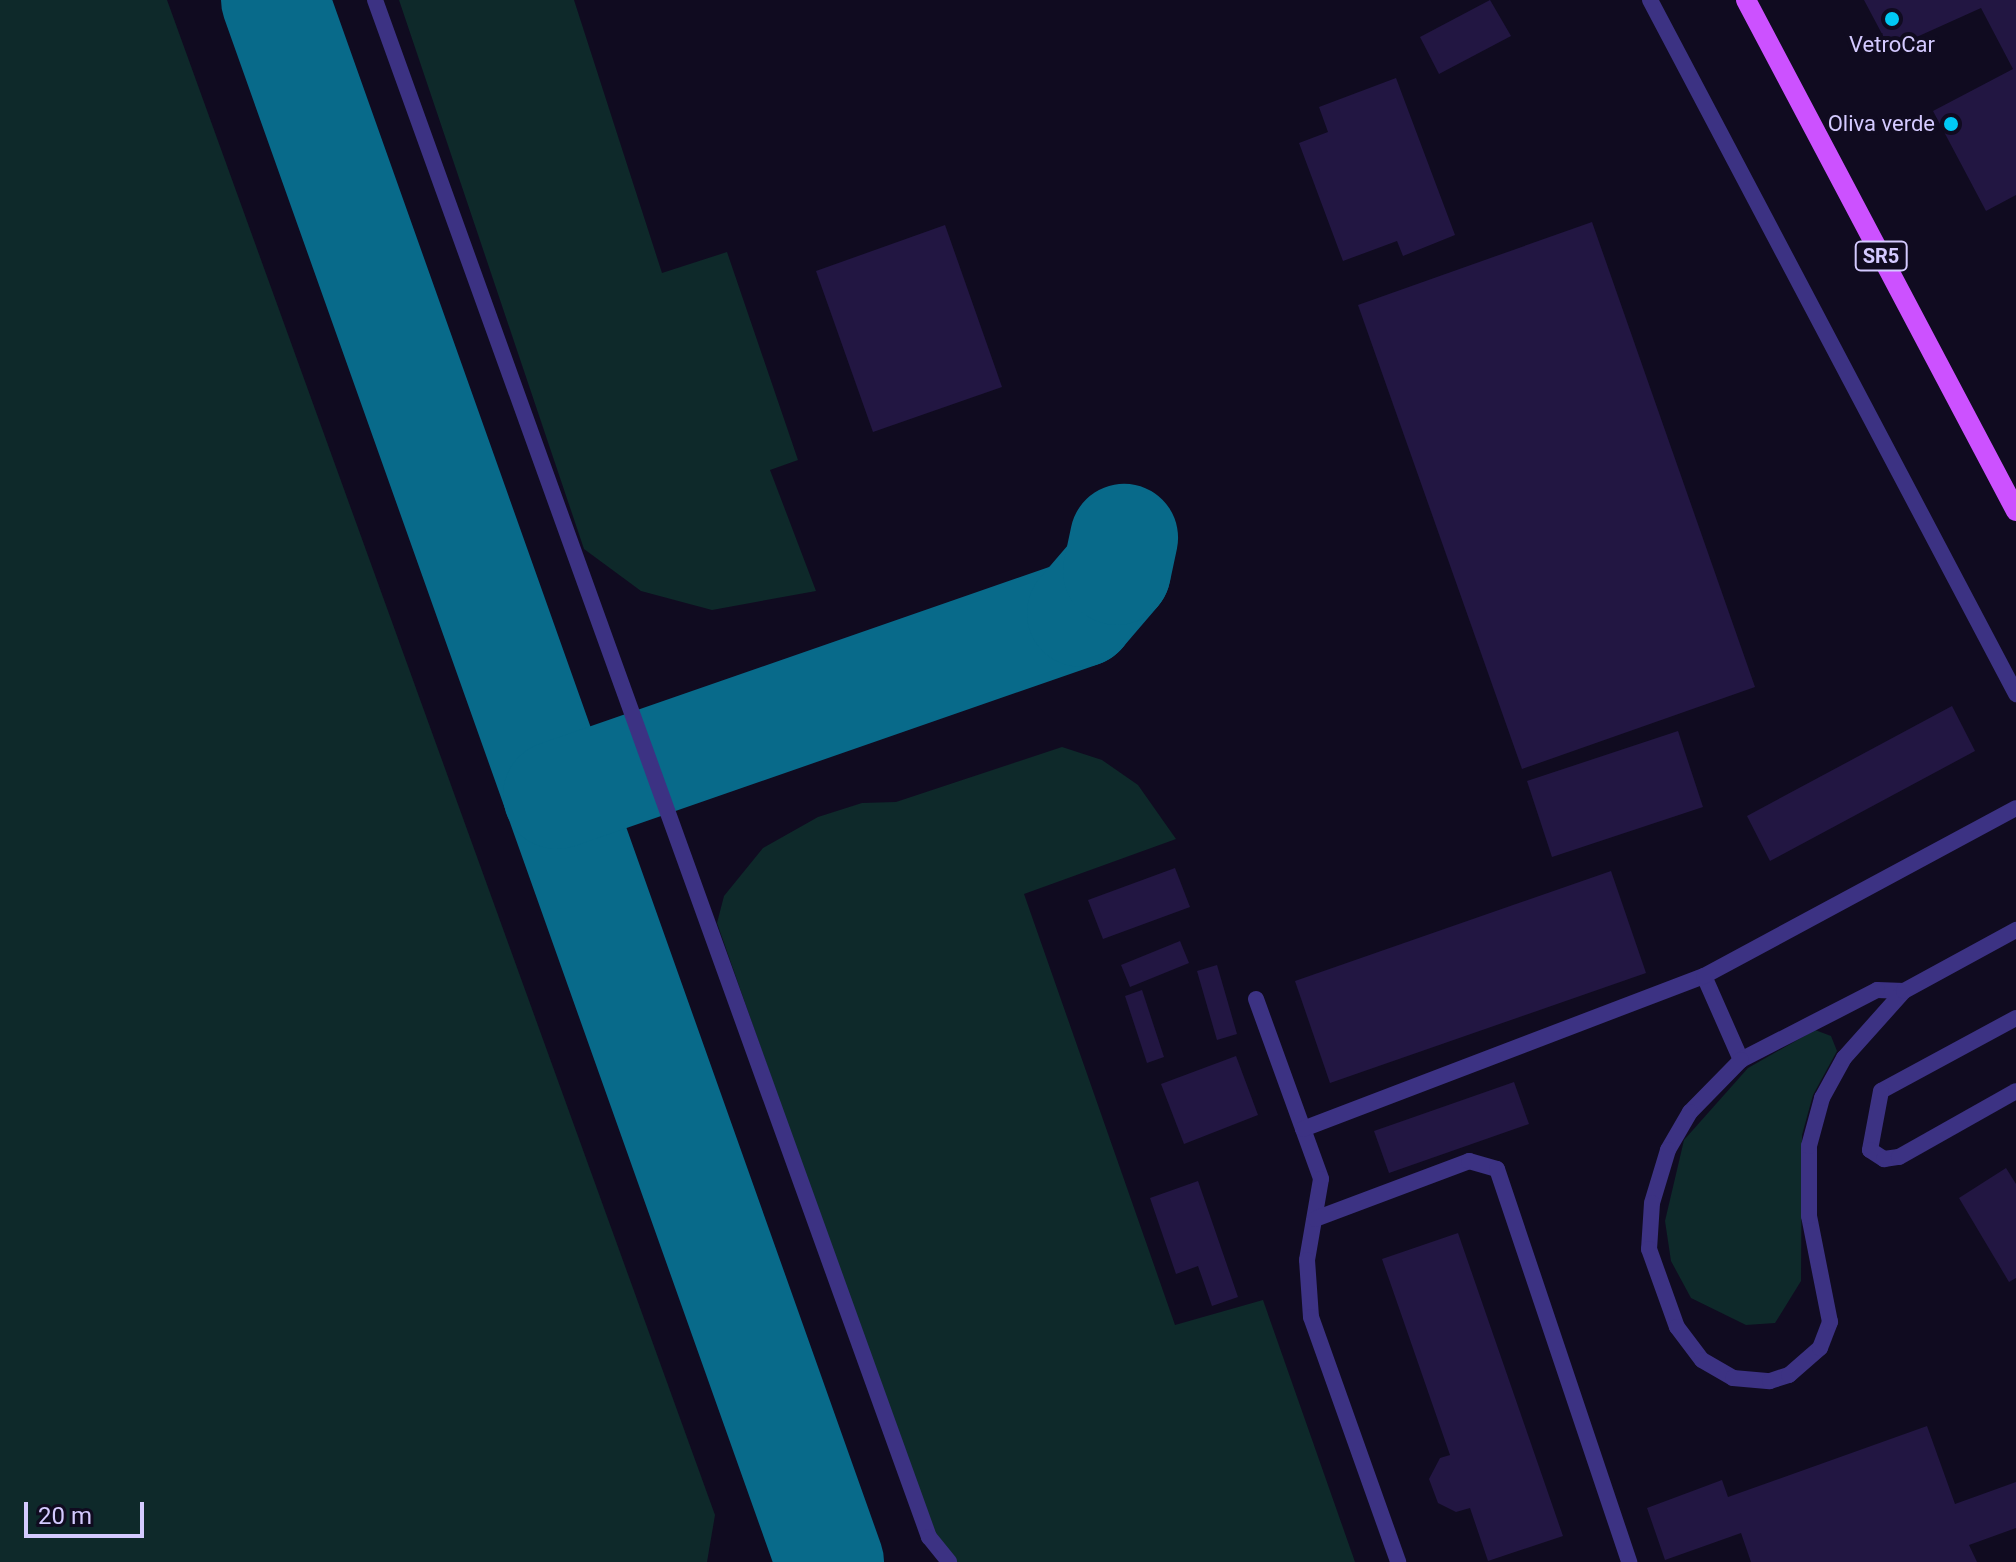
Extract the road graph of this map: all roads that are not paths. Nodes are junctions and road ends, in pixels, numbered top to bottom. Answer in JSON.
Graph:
{"nodes":[{"id":1,"x":375,"y":0,"type":"edge"},
{"id":2,"x":1650,"y":0,"type":"edge"},
{"id":3,"x":1746,"y":0,"type":"edge"},
{"id":4,"x":2016,"y":511,"type":"edge"},
{"id":5,"x":2016,"y":694,"type":"edge"},
{"id":6,"x":2016,"y":808,"type":"edge"},
{"id":7,"x":2016,"y":930,"type":"edge"},
{"id":8,"x":1704,"y":976,"type":"junction"},
{"id":9,"x":1904,"y":991,"type":"junction"},
{"id":10,"x":1256,"y":999,"type":"dead end"},
{"id":11,"x":2016,"y":1018,"type":"edge"},
{"id":12,"x":1741,"y":1060,"type":"junction"},
{"id":13,"x":2016,"y":1091,"type":"edge"},
{"id":14,"x":1303,"y":1129,"type":"junction"},
{"id":15,"x":1315,"y":1219,"type":"junction"},
{"id":16,"x":949,"y":1562,"type":"edge"},
{"id":17,"x":1398,"y":1562,"type":"edge"},
{"id":18,"x":1629,"y":1562,"type":"edge"}],
"edges":[{"from":1,"to":16,"type":"lane"},
{"from":2,"to":5,"type":"lane"},
{"from":3,"to":4,"type":"main road","number":"SR5"},
{"from":6,"to":8,"type":"lane"},
{"from":7,"to":9,"type":"lane"},
{"from":8,"to":12,"type":"lane"},
{"from":8,"to":14,"type":"lane"},
{"from":9,"to":12,"type":"lane"},
{"from":9,"to":12,"type":"lane"},
{"from":10,"to":14,"type":"lane"},
{"from":11,"to":13,"type":"lane"},
{"from":14,"to":15,"type":"lane"},
{"from":15,"to":17,"type":"lane"},
{"from":15,"to":18,"type":"lane"}]}
